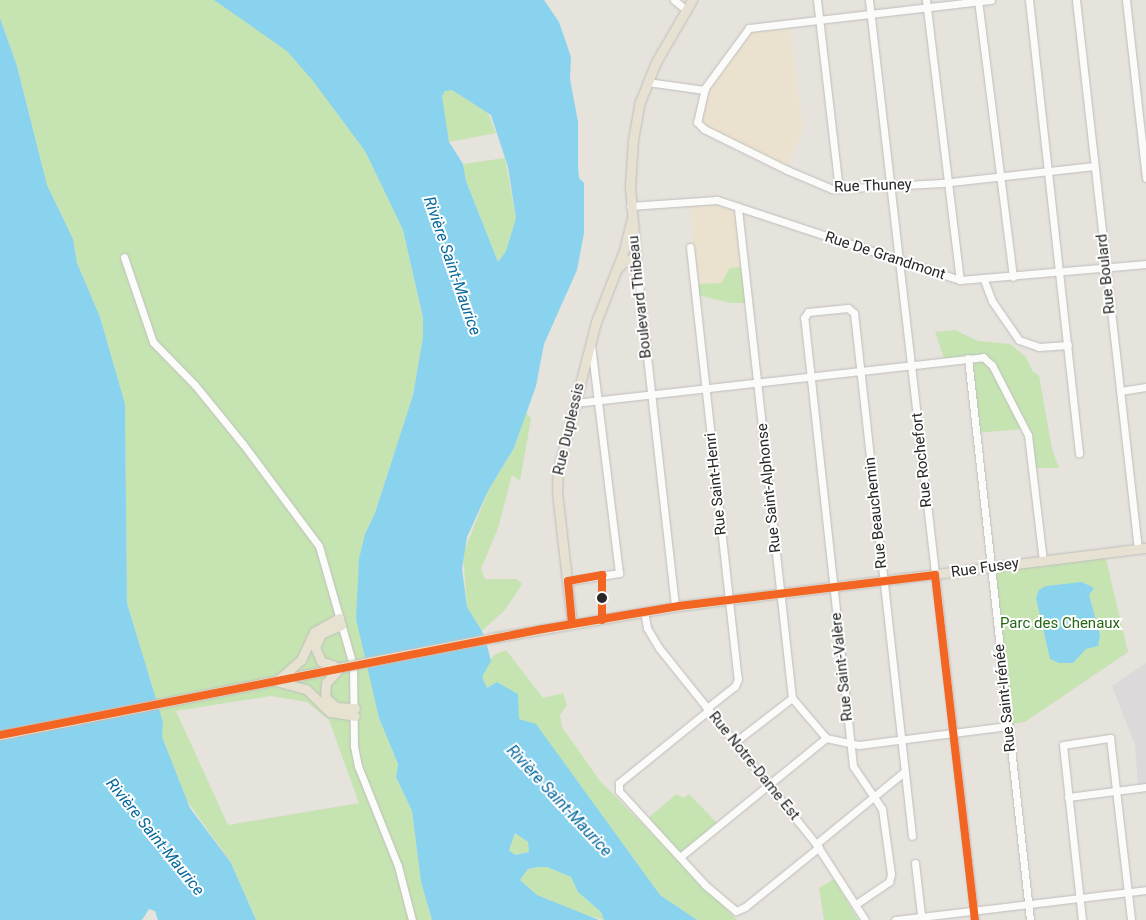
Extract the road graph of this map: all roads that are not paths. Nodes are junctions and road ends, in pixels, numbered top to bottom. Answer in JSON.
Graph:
{"nodes":[{"id":1,"x":674,"y":0,"type":"edge"},
{"id":2,"x":692,"y":0,"type":"edge"},
{"id":3,"x":817,"y":0,"type":"edge"},
{"id":4,"x":869,"y":0,"type":"edge"},
{"id":5,"x":991,"y":0,"type":"edge"},
{"id":6,"x":1029,"y":0,"type":"edge"},
{"id":7,"x":1076,"y":0,"type":"edge"},
{"id":8,"x":1126,"y":0,"type":"edge"},
{"id":9,"x":979,"y":1,"type":"edge"},
{"id":10,"x":926,"y":4,"type":"edge"},
{"id":11,"x":685,"y":9,"type":"junction"},
{"id":12,"x":870,"y":14,"type":"junction"},
{"id":13,"x":819,"y":19,"type":"junction"},
{"id":14,"x":647,"y":82,"type":"junction"},
{"id":15,"x":704,"y":90,"type":"junction"},
{"id":16,"x":1094,"y":166,"type":"junction"},
{"id":17,"x":1049,"y":170,"type":"junction"},
{"id":18,"x":1000,"y":176,"type":"junction"},
{"id":19,"x":1146,"y":178,"type":"edge"},
{"id":20,"x":948,"y":182,"type":"junction"},
{"id":21,"x":891,"y":186,"type":"junction"},
{"id":22,"x":839,"y":189,"type":"junction"},
{"id":23,"x":630,"y":206,"type":"junction"},
{"id":24,"x":738,"y":207,"type":"junction"},
{"id":25,"x":631,"y":221,"type":"junction"},
{"id":26,"x":690,"y":247,"type":"dead end"},
{"id":27,"x":124,"y":257,"type":"dead end"},
{"id":28,"x":636,"y":258,"type":"junction"},
{"id":29,"x":900,"y":261,"type":"junction"},
{"id":30,"x":1146,"y":264,"type":"edge"},
{"id":31,"x":617,"y":269,"type":"junction"},
{"id":32,"x":1106,"y":269,"type":"junction"},
{"id":33,"x":1060,"y":273,"type":"junction"},
{"id":34,"x":1012,"y":277,"type":"junction"},
{"id":35,"x":960,"y":280,"type":"junction"},
{"id":36,"x":984,"y":280,"type":"junction"},
{"id":37,"x":852,"y":309,"type":"joint"},
{"id":38,"x":591,"y":341,"type":"junction"},
{"id":39,"x":1068,"y":345,"type":"junction"},
{"id":40,"x":968,"y":358,"type":"junction"},
{"id":41,"x":912,"y":365,"type":"junction"},
{"id":42,"x":861,"y":372,"type":"junction"},
{"id":43,"x":810,"y":377,"type":"junction"},
{"id":44,"x":758,"y":383,"type":"junction"},
{"id":45,"x":705,"y":388,"type":"junction"},
{"id":46,"x":1146,"y":388,"type":"edge"},
{"id":47,"x":1120,"y":391,"type":"junction"},
{"id":48,"x":650,"y":395,"type":"junction"},
{"id":49,"x":599,"y":400,"type":"junction"},
{"id":50,"x":575,"y":403,"type":"junction"},
{"id":51,"x":1079,"y":453,"type":"dead end"},
{"id":52,"x":1142,"y":548,"type":"edge"},
{"id":53,"x":1043,"y":560,"type":"junction"},
{"id":54,"x":991,"y":568,"type":"junction"},
{"id":55,"x":935,"y":575,"type":"junction"},
{"id":56,"x":568,"y":581,"type":"junction"},
{"id":57,"x":884,"y":581,"type":"junction"},
{"id":58,"x":833,"y":586,"type":"junction"},
{"id":59,"x":780,"y":592,"type":"junction"},
{"id":60,"x":728,"y":600,"type":"junction"},
{"id":61,"x":675,"y":607,"type":"junction"},
{"id":62,"x":644,"y":612,"type":"junction"},
{"id":63,"x":340,"y":622,"type":"junction"},
{"id":64,"x":572,"y":624,"type":"junction"},
{"id":65,"x":341,"y":667,"type":"junction"},
{"id":66,"x":276,"y":681,"type":"junction"},
{"id":67,"x":792,"y":698,"type":"junction"},
{"id":68,"x":708,"y":709,"type":"junction"},
{"id":69,"x":355,"y":712,"type":"junction"},
{"id":70,"x":1008,"y":726,"type":"junction"},
{"id":71,"x":954,"y":733,"type":"junction"},
{"id":72,"x":0,"y":735,"type":"edge"},
{"id":73,"x":826,"y":738,"type":"junction"},
{"id":74,"x":901,"y":740,"type":"junction"},
{"id":75,"x":735,"y":742,"type":"junction"},
{"id":76,"x":851,"y":743,"type":"junction"},
{"id":77,"x":904,"y":772,"type":"junction"},
{"id":78,"x":768,"y":784,"type":"junction"},
{"id":79,"x":1146,"y":787,"type":"edge"},
{"id":80,"x":1116,"y":791,"type":"junction"},
{"id":81,"x":1068,"y":797,"type":"junction"},
{"id":82,"x":874,"y":798,"type":"junction"},
{"id":83,"x":912,"y":836,"type":"dead end"},
{"id":84,"x":817,"y":845,"type":"junction"},
{"id":85,"x":680,"y":857,"type":"junction"},
{"id":86,"x":915,"y":863,"type":"dead end"},
{"id":87,"x":1146,"y":890,"type":"edge"},
{"id":88,"x":1128,"y":892,"type":"junction"},
{"id":89,"x":1080,"y":898,"type":"junction"},
{"id":90,"x":1028,"y":903,"type":"junction"},
{"id":91,"x":856,"y":904,"type":"junction"},
{"id":92,"x":973,"y":909,"type":"junction"},
{"id":93,"x":921,"y":915,"type":"junction"},
{"id":94,"x":944,"y":916,"type":"edge"},
{"id":95,"x":412,"y":920,"type":"edge"},
{"id":96,"x":865,"y":920,"type":"edge"},
{"id":97,"x":895,"y":920,"type":"edge"},
{"id":98,"x":975,"y":920,"type":"edge"},
{"id":99,"x":1030,"y":920,"type":"edge"},
{"id":100,"x":1082,"y":920,"type":"edge"},
{"id":101,"x":1131,"y":920,"type":"edge"}],
"edges":[{"from":1,"to":11,"type":"street"},
{"from":2,"to":11,"type":"main road","name":"Boulevard Thibeau"},
{"from":3,"to":13,"type":"street"},
{"from":4,"to":12,"type":"street","name":"Rue Rochefort"},
{"from":5,"to":9,"type":"street"},
{"from":6,"to":17,"type":"street"},
{"from":7,"to":16,"type":"street","name":"Rue Boulard"},
{"from":8,"to":19,"type":"street"},
{"from":9,"to":10,"type":"street"},
{"from":9,"to":18,"type":"street"},
{"from":10,"to":12,"type":"street"},
{"from":10,"to":20,"type":"street"},
{"from":11,"to":14,"type":"main road","name":"Boulevard Thibeau"},
{"from":12,"to":13,"type":"street"},
{"from":12,"to":21,"type":"street","name":"Rue Rochefort"},
{"from":13,"to":15,"type":"street"},
{"from":13,"to":22,"type":"street"},
{"from":14,"to":15,"type":"street"},
{"from":14,"to":23,"type":"main road","name":"Boulevard Thibeau"},
{"from":15,"to":22,"type":"street","name":"Rue Thuney"},
{"from":16,"to":17,"type":"street","name":"Rue Thuney"},
{"from":16,"to":32,"type":"street","name":"Rue Boulard"},
{"from":17,"to":18,"type":"street","name":"Rue Thuney"},
{"from":17,"to":33,"type":"street"},
{"from":18,"to":20,"type":"street","name":"Rue Thuney"},
{"from":18,"to":34,"type":"street"},
{"from":20,"to":21,"type":"street","name":"Rue Thuney"},
{"from":20,"to":35,"type":"street"},
{"from":21,"to":22,"type":"street","name":"Rue Thuney"},
{"from":21,"to":29,"type":"street","name":"Rue Rochefort"},
{"from":23,"to":24,"type":"street","name":"Rue De Grandmont"},
{"from":23,"to":25,"type":"main road","name":"Boulevard Thibeau"},
{"from":24,"to":29,"type":"street","name":"Rue De Grandmont"},
{"from":24,"to":44,"type":"street","name":"Rue Saint-Alphonse"},
{"from":25,"to":28,"type":"main road","name":"Boulevard Thibeau"},
{"from":25,"to":31,"type":"main road","name":"Rue Duplessis"},
{"from":26,"to":45,"type":"street","name":"Rue Saint-Henri"},
{"from":27,"to":63,"type":"street"},
{"from":28,"to":31,"type":"main road"},
{"from":28,"to":48,"type":"street","name":"Boulevard Thibeau"},
{"from":29,"to":35,"type":"street","name":"Rue De Grandmont"},
{"from":29,"to":41,"type":"street","name":"Rue Rochefort"},
{"from":30,"to":32,"type":"street","name":"Rue De Grandmont"},
{"from":31,"to":38,"type":"main road","name":"Rue Duplessis"},
{"from":32,"to":33,"type":"street","name":"Rue De Grandmont"},
{"from":32,"to":47,"type":"street","name":"Rue Boulard"},
{"from":33,"to":34,"type":"street","name":"Rue De Grandmont"},
{"from":33,"to":39,"type":"street"},
{"from":34,"to":36,"type":"street","name":"Rue De Grandmont"},
{"from":35,"to":36,"type":"street","name":"Rue De Grandmont"},
{"from":36,"to":39,"type":"street"},
{"from":37,"to":42,"type":"street","name":"Rue Beauchemin"},
{"from":37,"to":43,"type":"street","name":"Rue Saint-Valère"},
{"from":38,"to":49,"type":"street"},
{"from":38,"to":50,"type":"main road","name":"Rue Duplessis"},
{"from":39,"to":51,"type":"street"},
{"from":40,"to":41,"type":"street"},
{"from":40,"to":53,"type":"street"},
{"from":40,"to":54,"type":"street","name":"Rue Saint-Irénée"},
{"from":41,"to":42,"type":"street"},
{"from":41,"to":55,"type":"street","name":"Rue Rochefort"},
{"from":42,"to":43,"type":"street"},
{"from":42,"to":57,"type":"street","name":"Rue Beauchemin"},
{"from":43,"to":44,"type":"street"},
{"from":43,"to":58,"type":"street","name":"Rue Saint-Valère"},
{"from":44,"to":45,"type":"street"},
{"from":44,"to":59,"type":"street","name":"Rue Saint-Alphonse"},
{"from":45,"to":48,"type":"street"},
{"from":45,"to":60,"type":"street","name":"Rue Saint-Henri"},
{"from":46,"to":47,"type":"street"},
{"from":47,"to":52,"type":"street","name":"Rue Boulard"},
{"from":48,"to":49,"type":"street"},
{"from":48,"to":61,"type":"street","name":"Boulevard Thibeau"},
{"from":49,"to":50,"type":"street"},
{"from":49,"to":56,"type":"street"},
{"from":50,"to":56,"type":"main road","name":"Rue Duplessis"},
{"from":52,"to":53,"type":"main road","name":"Rue Fusey"},
{"from":53,"to":54,"type":"main road","name":"Rue Fusey"},
{"from":54,"to":55,"type":"main road","name":"Rue Fusey"},
{"from":54,"to":70,"type":"street","name":"Rue Saint-Irénée"},
{"from":55,"to":57,"type":"main road","name":"Rue Fusey"},
{"from":55,"to":71,"type":"street","name":"Rue Rochefort"},
{"from":56,"to":64,"type":"main road","name":"Rue Duplessis"},
{"from":57,"to":58,"type":"main road","name":"Rue Fusey"},
{"from":57,"to":74,"type":"street","name":"Rue Beauchemin"},
{"from":58,"to":59,"type":"main road","name":"Rue Fusey"},
{"from":58,"to":76,"type":"street","name":"Rue Saint-Valère"},
{"from":59,"to":60,"type":"main road","name":"Rue Fusey"},
{"from":59,"to":67,"type":"street","name":"Rue Saint-Alphonse"},
{"from":60,"to":61,"type":"main road","name":"Rue Fusey"},
{"from":60,"to":68,"type":"street","name":"Rue Saint-Henri"},
{"from":61,"to":62,"type":"main road","name":"Rue Fusey"},
{"from":62,"to":64,"type":"main road","name":"Rue Fusey"},
{"from":62,"to":68,"type":"street","name":"Rue Notre-Dame Est"},
{"from":63,"to":65,"type":"main road"},
{"from":63,"to":66,"type":"main road"},
{"from":63,"to":69,"type":"street"},
{"from":64,"to":65,"type":"main road","name":"Rue Fusey","bridge":true},
{"from":65,"to":66,"type":"main road","name":"Rue Fusey"},
{"from":65,"to":69,"type":"main road"},
{"from":66,"to":69,"type":"main road"},
{"from":66,"to":72,"type":"main road","name":"Rue Fusey"},
{"from":67,"to":73,"type":"street"},
{"from":67,"to":75,"type":"street"},
{"from":68,"to":75,"type":"street","name":"Rue Notre-Dame Est"},
{"from":68,"to":85,"type":"street"},
{"from":69,"to":95,"type":"street"},
{"from":70,"to":71,"type":"street"},
{"from":70,"to":90,"type":"street","name":"Rue Saint-Irénée"},
{"from":71,"to":74,"type":"street"},
{"from":71,"to":92,"type":"street","name":"Rue Rochefort"},
{"from":73,"to":76,"type":"street"},
{"from":73,"to":78,"type":"street"},
{"from":74,"to":76,"type":"street"},
{"from":74,"to":77,"type":"street","name":"Rue Beauchemin"},
{"from":75,"to":78,"type":"street","name":"Rue Notre-Dame Est"},
{"from":76,"to":82,"type":"street","name":"Rue Saint-Valère"},
{"from":77,"to":82,"type":"street"},
{"from":77,"to":83,"type":"street","name":"Rue Beauchemin"},
{"from":78,"to":84,"type":"street","name":"Rue Notre-Dame Est"},
{"from":78,"to":85,"type":"street"},
{"from":79,"to":80,"type":"street"},
{"from":80,"to":81,"type":"street"},
{"from":80,"to":81,"type":"street"},
{"from":80,"to":88,"type":"street"},
{"from":81,"to":89,"type":"street"},
{"from":82,"to":84,"type":"street"},
{"from":82,"to":91,"type":"street","name":"Rue Saint-Valère"},
{"from":84,"to":85,"type":"street"},
{"from":84,"to":91,"type":"street","name":"Rue Notre-Dame Est"},
{"from":86,"to":93,"type":"street"},
{"from":87,"to":88,"type":"street"},
{"from":88,"to":89,"type":"street"},
{"from":88,"to":101,"type":"street"},
{"from":89,"to":90,"type":"street"},
{"from":89,"to":100,"type":"street"},
{"from":90,"to":92,"type":"street"},
{"from":90,"to":99,"type":"street","name":"Rue Saint-Irénée"},
{"from":91,"to":96,"type":"street","name":"Rue Notre-Dame Est"},
{"from":92,"to":94,"type":"street"},
{"from":92,"to":98,"type":"street","name":"Rue Rochefort"},
{"from":93,"to":94,"type":"street"},
{"from":93,"to":97,"type":"street"}]}
